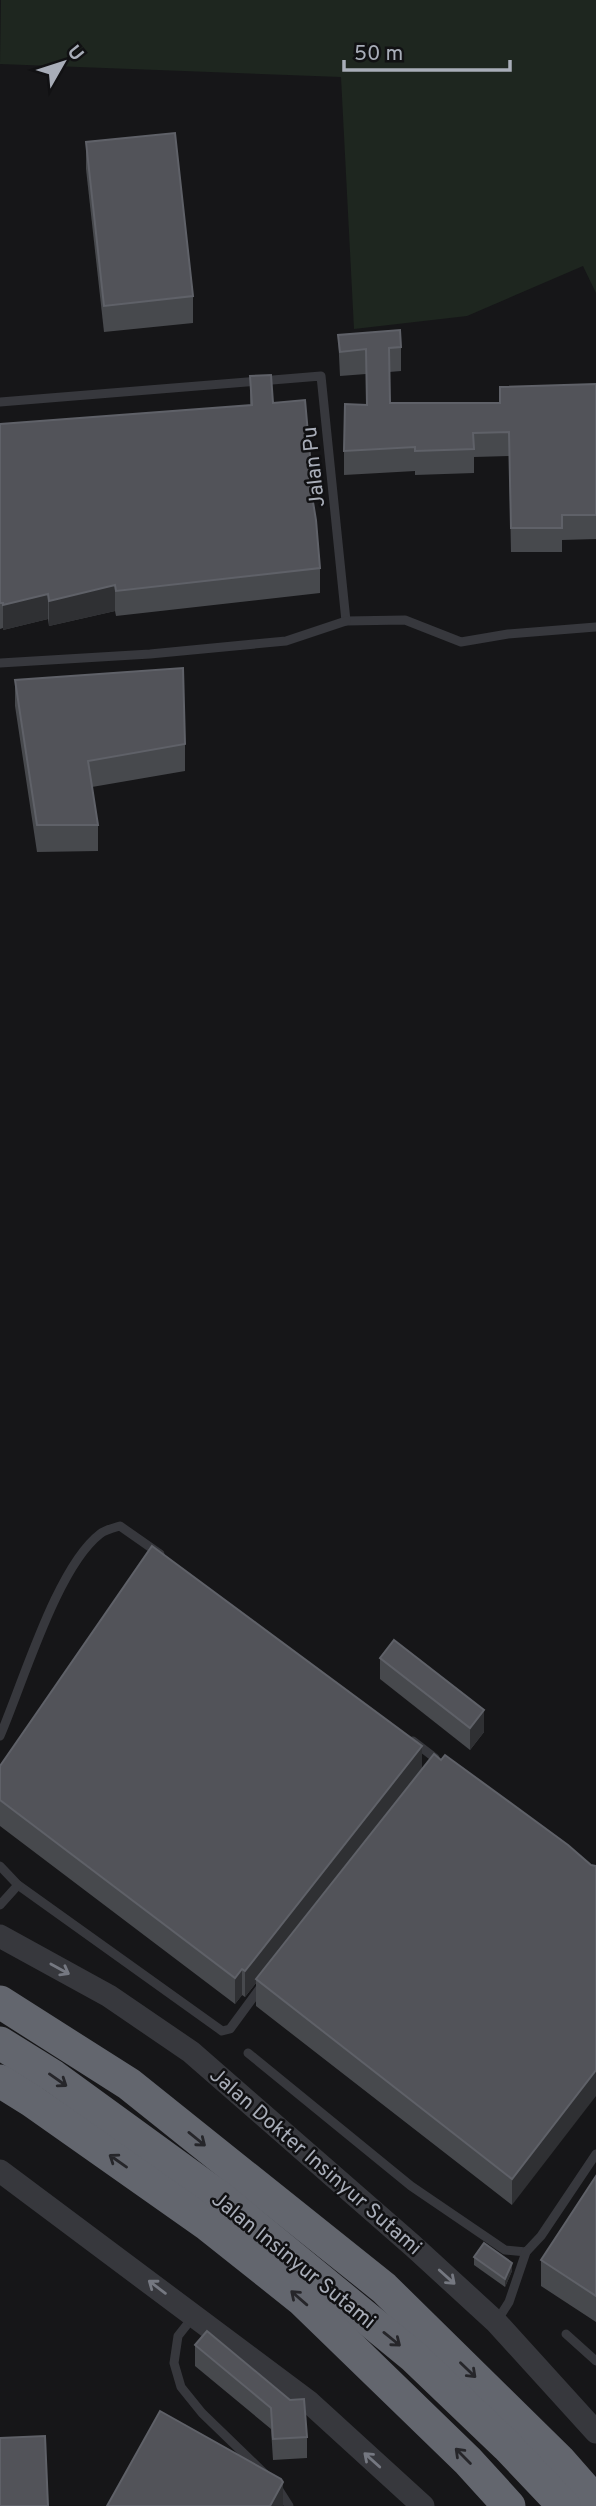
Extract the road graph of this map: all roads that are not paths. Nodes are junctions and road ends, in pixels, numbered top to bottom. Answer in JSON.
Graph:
{"nodes":[{"id":1,"x":0,"y":402,"type":"edge"},
{"id":2,"x":346,"y":621,"type":"junction"},
{"id":3,"x":596,"y":627,"type":"edge"},
{"id":4,"x":0,"y":663,"type":"edge"},
{"id":5,"x":172,"y":1563,"type":"edge"},
{"id":6,"x":402,"y":1733,"type":"edge"},
{"id":7,"x":0,"y":1736,"type":"edge"},
{"id":8,"x":426,"y":1779,"type":"edge"},
{"id":9,"x":0,"y":1866,"type":"edge"},
{"id":10,"x":18,"y":1885,"type":"junction"},
{"id":11,"x":0,"y":1905,"type":"edge"},
{"id":12,"x":0,"y":1936,"type":"edge"},
{"id":13,"x":268,"y":1976,"type":"edge"},
{"id":14,"x":0,"y":2002,"type":"edge"},
{"id":15,"x":0,"y":2043,"type":"edge"},
{"id":16,"x":248,"y":2053,"type":"dead end"},
{"id":17,"x":0,"y":2081,"type":"edge"},
{"id":18,"x":596,"y":2154,"type":"edge"},
{"id":19,"x":0,"y":2171,"type":"edge"},
{"id":20,"x":526,"y":2252,"type":"junction"},
{"id":21,"x":193,"y":2317,"type":"junction"},
{"id":22,"x":496,"y":2322,"type":"junction"},
{"id":23,"x":566,"y":2334,"type":"dead end"},
{"id":24,"x":596,"y":2361,"type":"edge"},
{"id":25,"x":596,"y":2432,"type":"edge"},
{"id":26,"x":596,"y":2502,"type":"edge"},
{"id":27,"x":289,"y":2506,"type":"edge"},
{"id":28,"x":423,"y":2506,"type":"edge"},
{"id":29,"x":509,"y":2506,"type":"edge"},
{"id":30,"x":564,"y":2506,"type":"edge"}],
"edges":[{"from":1,"to":2,"type":"lane","name":"Jalan Pu"},
{"from":2,"to":3,"type":"lane"},
{"from":2,"to":4,"type":"lane"},
{"from":5,"to":7,"type":"lane"},
{"from":6,"to":8,"type":"lane"},
{"from":9,"to":10,"type":"lane"},
{"from":10,"to":11,"type":"lane"},
{"from":10,"to":13,"type":"lane"},
{"from":12,"to":22,"type":"street","name":"Jalan Dokter Insinyur Sutami","one_way":true},
{"from":14,"to":26,"type":"highway","one_way":true},
{"from":15,"to":30,"type":"highway","name":"Jalan Insinyur Sutami","one_way":true},
{"from":16,"to":20,"type":"lane"},
{"from":29,"to":17,"type":"highway","name":"Jalan Insinyur Sutami","one_way":true},
{"from":18,"to":20,"type":"lane"},
{"from":21,"to":19,"type":"street","one_way":true},
{"from":20,"to":22,"type":"lane"},
{"from":21,"to":27,"type":"lane"},
{"from":28,"to":21,"type":"street","one_way":true},
{"from":22,"to":25,"type":"street","name":"Jalan Dokter Insinyur Sutami"},
{"from":23,"to":24,"type":"lane"}]}
